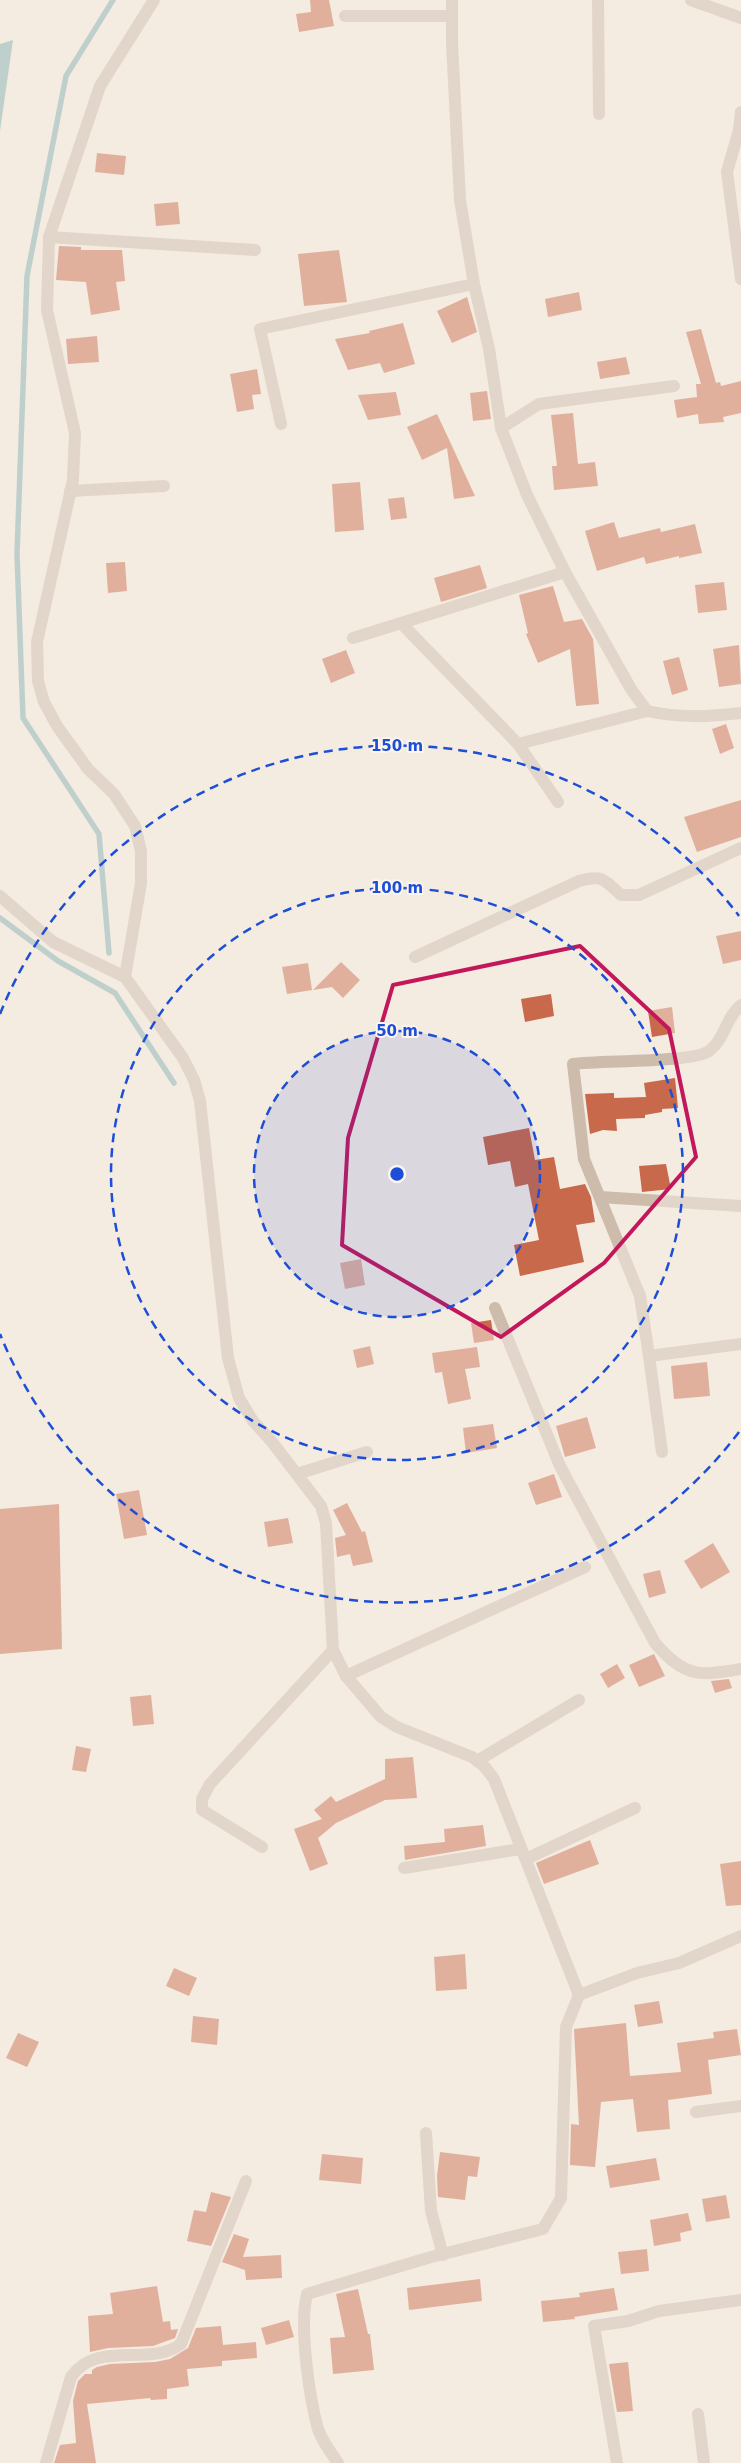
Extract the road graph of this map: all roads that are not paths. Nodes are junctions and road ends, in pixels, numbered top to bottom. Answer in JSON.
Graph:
{"nodes":[{"id":1,"x":154,"y":0,"type":"edge"},
{"id":2,"x":452,"y":0,"type":"edge"},
{"id":3,"x":598,"y":0,"type":"edge"},
{"id":4,"x":691,"y":0,"type":"edge"},
{"id":5,"x":345,"y":16,"type":"dead end"},
{"id":6,"x":452,"y":16,"type":"junction"},
{"id":7,"x":741,"y":18,"type":"edge"},
{"id":8,"x":741,"y":112,"type":"edge"},
{"id":9,"x":600,"y":114,"type":"dead end"},
{"id":10,"x":49,"y":237,"type":"junction"},
{"id":11,"x":255,"y":250,"type":"dead end"},
{"id":12,"x":741,"y":279,"type":"edge"},
{"id":13,"x":474,"y":284,"type":"junction"},
{"id":14,"x":674,"y":386,"type":"dead end"},
{"id":15,"x":281,"y":424,"type":"dead end"},
{"id":16,"x":501,"y":428,"type":"junction"},
{"id":17,"x":164,"y":486,"type":"dead end"},
{"id":18,"x":70,"y":491,"type":"junction"},
{"id":19,"x":565,"y":572,"type":"junction"},
{"id":20,"x":401,"y":623,"type":"junction"},
{"id":21,"x":353,"y":638,"type":"dead end"},
{"id":22,"x":647,"y":711,"type":"junction"},
{"id":23,"x":741,"y":713,"type":"edge"},
{"id":24,"x":518,"y":744,"type":"junction"},
{"id":25,"x":558,"y":802,"type":"dead end"},
{"id":26,"x":741,"y":848,"type":"edge"},
{"id":27,"x":0,"y":896,"type":"edge"},
{"id":28,"x":415,"y":957,"type":"dead end"},
{"id":29,"x":125,"y":978,"type":"junction"},
{"id":30,"x":741,"y":1005,"type":"edge"},
{"id":31,"x":600,"y":1197,"type":"junction"},
{"id":32,"x":741,"y":1206,"type":"edge"},
{"id":33,"x":495,"y":1308,"type":"dead end"},
{"id":34,"x":741,"y":1344,"type":"edge"},
{"id":35,"x":649,"y":1356,"type":"junction"},
{"id":36,"x":367,"y":1452,"type":"dead end"},
{"id":37,"x":662,"y":1452,"type":"dead end"},
{"id":38,"x":297,"y":1474,"type":"junction"},
{"id":39,"x":585,"y":1567,"type":"dead end"},
{"id":40,"x":333,"y":1650,"type":"junction"},
{"id":41,"x":741,"y":1670,"type":"edge"},
{"id":42,"x":346,"y":1676,"type":"junction"},
{"id":43,"x":579,"y":1700,"type":"dead end"},
{"id":44,"x":477,"y":1761,"type":"junction"},
{"id":45,"x":635,"y":1808,"type":"dead end"},
{"id":46,"x":262,"y":1847,"type":"dead end"},
{"id":47,"x":523,"y":1854,"type":"junction"},
{"id":48,"x":404,"y":1868,"type":"dead end"},
{"id":49,"x":741,"y":1936,"type":"edge"},
{"id":50,"x":579,"y":1994,"type":"junction"},
{"id":51,"x":741,"y":2106,"type":"edge"},
{"id":52,"x":696,"y":2112,"type":"dead end"},
{"id":53,"x":426,"y":2133,"type":"dead end"},
{"id":54,"x":246,"y":2181,"type":"dead end"},
{"id":55,"x":442,"y":2255,"type":"junction"},
{"id":56,"x":741,"y":2300,"type":"edge"},
{"id":57,"x":698,"y":2414,"type":"dead end"},
{"id":58,"x":46,"y":2463,"type":"edge"},
{"id":59,"x":338,"y":2463,"type":"edge"},
{"id":60,"x":617,"y":2463,"type":"edge"},
{"id":61,"x":704,"y":2463,"type":"edge"}],
"edges":[{"from":1,"to":10,"type":"street"},
{"from":2,"to":6,"type":"street"},
{"from":3,"to":9,"type":"street"},
{"from":4,"to":7,"type":"street"},
{"from":5,"to":6,"type":"street"},
{"from":6,"to":13,"type":"street"},
{"from":8,"to":12,"type":"street"},
{"from":10,"to":11,"type":"street"},
{"from":10,"to":18,"type":"street"},
{"from":13,"to":15,"type":"street"},
{"from":13,"to":16,"type":"street"},
{"from":14,"to":16,"type":"street"},
{"from":16,"to":19,"type":"street"},
{"from":17,"to":18,"type":"street"},
{"from":18,"to":29,"type":"street"},
{"from":19,"to":20,"type":"street"},
{"from":19,"to":22,"type":"street"},
{"from":20,"to":21,"type":"street"},
{"from":20,"to":24,"type":"street"},
{"from":22,"to":23,"type":"street"},
{"from":22,"to":24,"type":"street"},
{"from":24,"to":25,"type":"street"},
{"from":26,"to":28,"type":"street"},
{"from":27,"to":29,"type":"street"},
{"from":29,"to":38,"type":"street"},
{"from":30,"to":31,"type":"street"},
{"from":31,"to":32,"type":"street"},
{"from":31,"to":35,"type":"street"},
{"from":33,"to":41,"type":"street"},
{"from":34,"to":35,"type":"street"},
{"from":35,"to":37,"type":"street"},
{"from":36,"to":38,"type":"street"},
{"from":38,"to":40,"type":"street"},
{"from":39,"to":42,"type":"street"},
{"from":40,"to":42,"type":"street"},
{"from":40,"to":46,"type":"street"},
{"from":42,"to":44,"type":"street"},
{"from":43,"to":44,"type":"street"},
{"from":44,"to":47,"type":"street"},
{"from":45,"to":47,"type":"street"},
{"from":47,"to":48,"type":"street"},
{"from":47,"to":50,"type":"street"},
{"from":49,"to":50,"type":"street"},
{"from":50,"to":55,"type":"street"},
{"from":51,"to":52,"type":"street"},
{"from":53,"to":55,"type":"street"},
{"from":54,"to":58,"type":"street"},
{"from":55,"to":59,"type":"street"},
{"from":56,"to":60,"type":"street"},
{"from":57,"to":61,"type":"street"}]}
